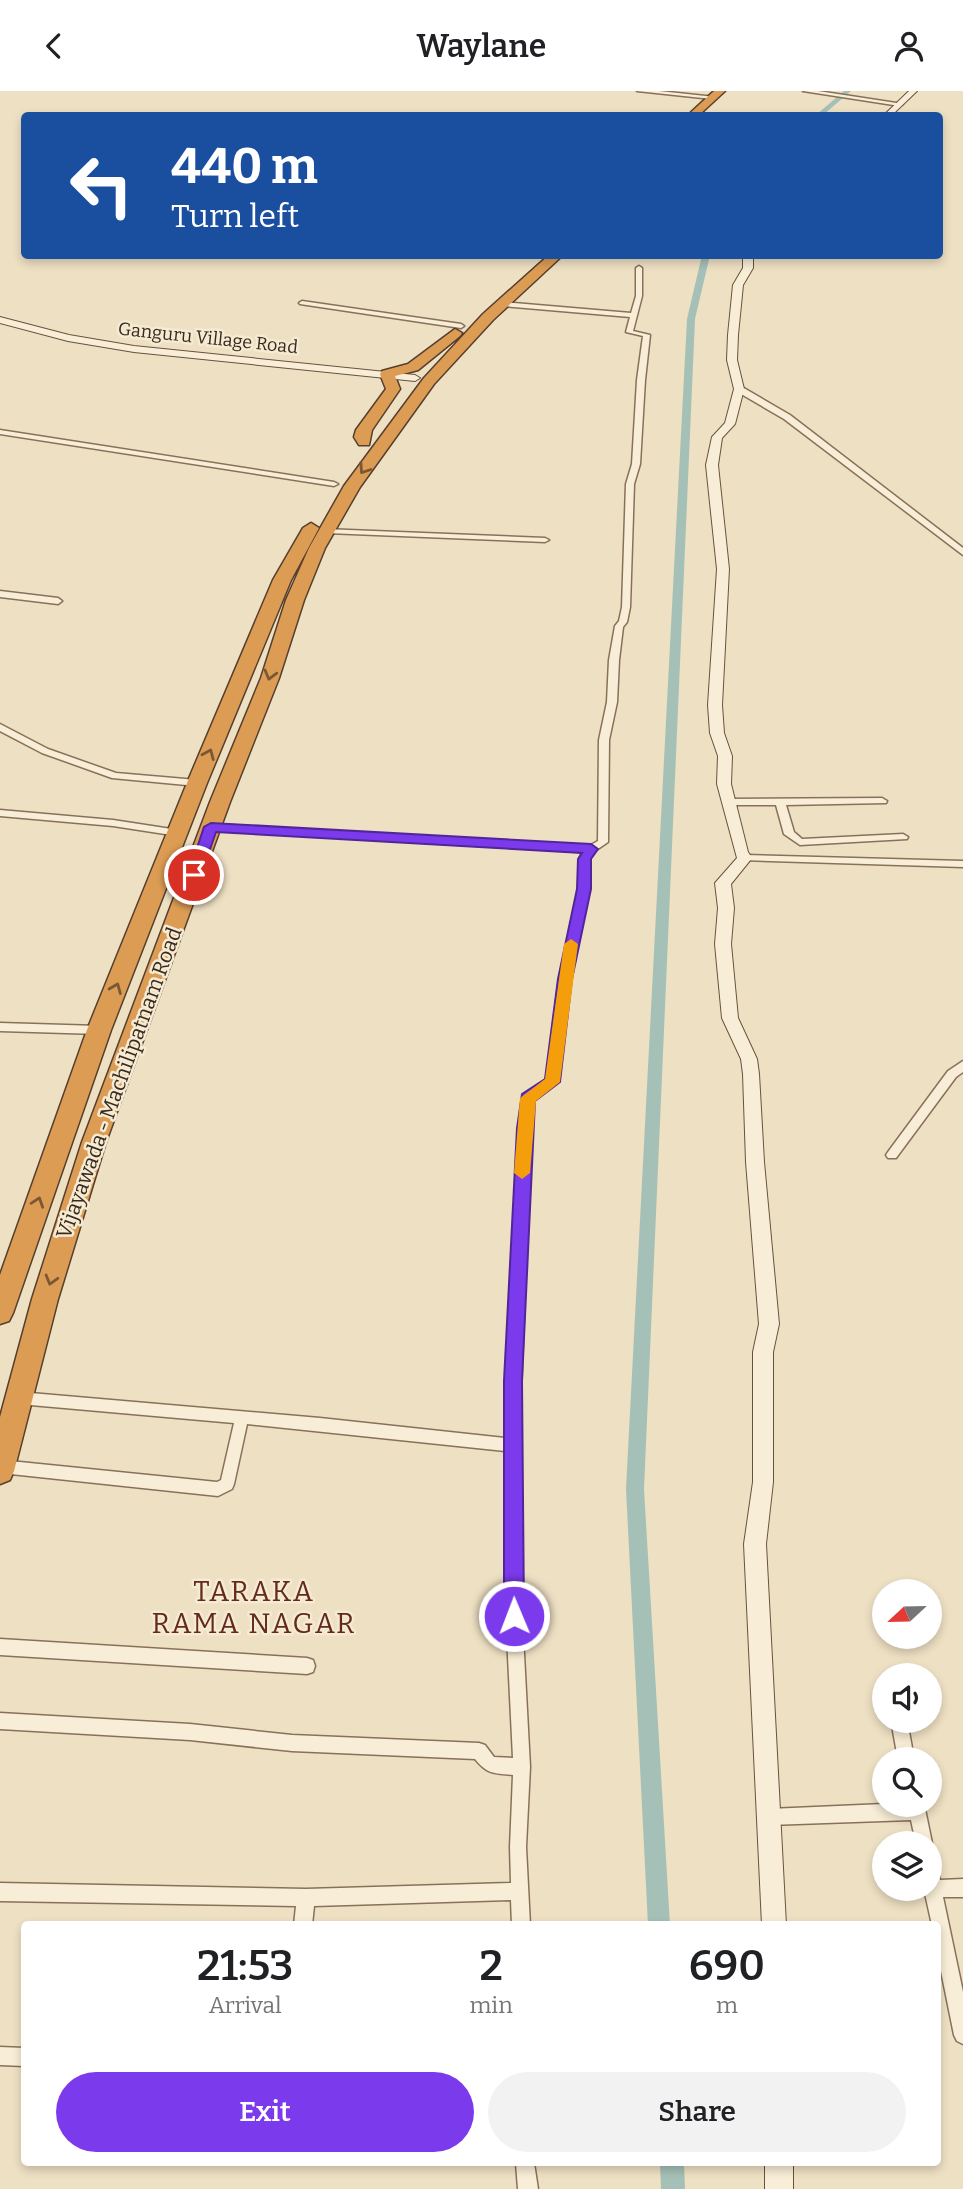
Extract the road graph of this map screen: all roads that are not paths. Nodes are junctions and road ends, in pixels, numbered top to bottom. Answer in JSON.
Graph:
{"nodes":[{"id":1,"x":640,"y":91,"type":"edge"},
{"id":2,"x":734,"y":91,"type":"edge"},
{"id":3,"x":806,"y":91,"type":"edge"},
{"id":4,"x":913,"y":91,"type":"edge"},
{"id":5,"x":716,"y":94,"type":"edge"},
{"id":6,"x":900,"y":104,"type":"junction"},
{"id":7,"x":696,"y":112,"type":"edge"},
{"id":8,"x":712,"y":112,"type":"edge"},
{"id":9,"x":891,"y":112,"type":"edge"},
{"id":10,"x":534,"y":259,"type":"edge"},
{"id":11,"x":553,"y":259,"type":"edge"},
{"id":12,"x":748,"y":259,"type":"edge"},
{"id":13,"x":639,"y":268,"type":"dead end"},
{"id":14,"x":302,"y":303,"type":"dead end"},
{"id":15,"x":503,"y":304,"type":"junction"},
{"id":16,"x":634,"y":316,"type":"junction"},
{"id":17,"x":0,"y":320,"type":"edge"},
{"id":18,"x":482,"y":323,"type":"junction"},
{"id":19,"x":458,"y":330,"type":"junction"},
{"id":20,"x":387,"y":374,"type":"junction"},
{"id":21,"x":415,"y":378,"type":"junction"},
{"id":22,"x":739,"y":389,"type":"junction"},
{"id":23,"x":0,"y":432,"type":"edge"},
{"id":24,"x":338,"y":478,"type":"joint"},
{"id":25,"x":327,"y":531,"type":"junction"},
{"id":26,"x":545,"y":540,"type":"dead end"},
{"id":27,"x":963,"y":552,"type":"edge"},
{"id":28,"x":0,"y":594,"type":"edge"},
{"id":29,"x":58,"y":601,"type":"dead end"},
{"id":30,"x":0,"y":727,"type":"edge"},
{"id":31,"x":197,"y":783,"type":"junction"},
{"id":32,"x":780,"y":801,"type":"junction"},
{"id":33,"x":882,"y":801,"type":"dead end"},
{"id":34,"x":728,"y":802,"type":"junction"},
{"id":35,"x":0,"y":813,"type":"edge"},
{"id":36,"x":211,"y":827,"type":"junction"},
{"id":37,"x":178,"y":833,"type":"junction"},
{"id":38,"x":903,"y":837,"type":"dead end"},
{"id":39,"x":591,"y":849,"type":"junction"},
{"id":40,"x":745,"y":858,"type":"junction"},
{"id":41,"x":963,"y":865,"type":"edge"},
{"id":42,"x":0,"y":1027,"type":"edge"},
{"id":43,"x":99,"y":1030,"type":"junction"},
{"id":44,"x":963,"y":1065,"type":"edge"},
{"id":45,"x":892,"y":1155,"type":"dead end"},
{"id":46,"x":0,"y":1313,"type":"edge"},
{"id":47,"x":18,"y":1398,"type":"junction"},
{"id":48,"x":242,"y":1417,"type":"junction"},
{"id":49,"x":512,"y":1445,"type":"junction"},
{"id":50,"x":1,"y":1469,"type":"edge"},
{"id":51,"x":0,"y":1647,"type":"edge"},
{"id":52,"x":307,"y":1666,"type":"dead end"},
{"id":53,"x":0,"y":1721,"type":"edge"},
{"id":54,"x":522,"y":1767,"type":"junction"},
{"id":55,"x":872,"y":1810,"type":"edge"},
{"id":56,"x":769,"y":1817,"type":"junction"},
{"id":57,"x":963,"y":1888,"type":"edge"},
{"id":58,"x":942,"y":1889,"type":"edge"},
{"id":59,"x":519,"y":1891,"type":"junction"},
{"id":60,"x":0,"y":1892,"type":"edge"},
{"id":61,"x":306,"y":1898,"type":"junction"},
{"id":62,"x":935,"y":1901,"type":"edge"},
{"id":63,"x":303,"y":1921,"type":"edge"},
{"id":64,"x":521,"y":1921,"type":"edge"},
{"id":65,"x":774,"y":1921,"type":"edge"},
{"id":66,"x":940,"y":1921,"type":"edge"},
{"id":67,"x":941,"y":1928,"type":"edge"},
{"id":68,"x":963,"y":2035,"type":"edge"},
{"id":69,"x":0,"y":2056,"type":"edge"},
{"id":70,"x":21,"y":2057,"type":"edge"},
{"id":71,"x":525,"y":2166,"type":"edge"},
{"id":72,"x":779,"y":2166,"type":"edge"},
{"id":73,"x":528,"y":2189,"type":"edge"},
{"id":74,"x":779,"y":2189,"type":"edge"}],
"edges":[{"from":1,"to":5,"type":"street"},
{"from":2,"to":8,"type":"highway"},
{"from":3,"to":6,"type":"street"},
{"from":4,"to":6,"type":"street"},
{"from":5,"to":7,"type":"highway"},
{"from":6,"to":9,"type":"street"},
{"from":10,"to":19,"type":"highway"},
{"from":11,"to":15,"type":"highway","name":"Vijayawada - Machilipatnam Road"},
{"from":12,"to":22,"type":"street"},
{"from":13,"to":16,"type":"street"},
{"from":14,"to":19,"type":"street"},
{"from":15,"to":16,"type":"street"},
{"from":15,"to":18,"type":"highway","name":"Vijayawada - Machilipatnam Road"},
{"from":16,"to":39,"type":"street"},
{"from":17,"to":20,"type":"street","name":"Ganguru Village Road"},
{"from":18,"to":21,"type":"highway"},
{"from":18,"to":25,"type":"highway","name":"Vijayawada - Machilipatnam Road","one_way":true},
{"from":19,"to":20,"type":"highway"},
{"from":19,"to":21,"type":"highway"},
{"from":20,"to":21,"type":"street","name":"Ganguru Village Road"},
{"from":20,"to":21,"type":"highway"},
{"from":22,"to":27,"type":"street"},
{"from":22,"to":34,"type":"street"},
{"from":23,"to":24,"type":"street"},
{"from":31,"to":24,"type":"highway","name":"Vijayawada - Machilipatnam Road","one_way":true},
{"from":25,"to":26,"type":"street"},
{"from":25,"to":36,"type":"highway","name":"Vijayawada - Machilipatnam Road","one_way":true},
{"from":28,"to":29,"type":"street"},
{"from":30,"to":31,"type":"street"},
{"from":31,"to":37,"type":"highway","name":"Vijayawada - Machilipatnam Road"},
{"from":32,"to":33,"type":"street"},
{"from":32,"to":34,"type":"street"},
{"from":32,"to":38,"type":"street"},
{"from":34,"to":40,"type":"street"},
{"from":35,"to":37,"type":"street"},
{"from":36,"to":39,"type":"street"},
{"from":36,"to":47,"type":"highway","name":"Vijayawada - Machilipatnam Road","one_way":true},
{"from":43,"to":37,"type":"highway","name":"Vijayawada - Machilipatnam Road","one_way":true},
{"from":39,"to":49,"type":"street"},
{"from":40,"to":41,"type":"street"},
{"from":40,"to":56,"type":"street"},
{"from":42,"to":43,"type":"street"},
{"from":46,"to":43,"type":"highway","name":"Vijayawada - Machilipatnam Road","one_way":true},
{"from":44,"to":45,"type":"street"},
{"from":47,"to":48,"type":"street"},
{"from":47,"to":50,"type":"highway","name":"Vijayawada - Machilipatnam Road"},
{"from":48,"to":49,"type":"street"},
{"from":48,"to":50,"type":"street"},
{"from":49,"to":54,"type":"street"},
{"from":51,"to":52,"type":"street"},
{"from":53,"to":54,"type":"street"},
{"from":54,"to":59,"type":"street"},
{"from":55,"to":56,"type":"street"},
{"from":56,"to":65,"type":"street"},
{"from":57,"to":58,"type":"street"},
{"from":59,"to":61,"type":"street"},
{"from":59,"to":64,"type":"street"},
{"from":60,"to":61,"type":"street"},
{"from":61,"to":63,"type":"street"},
{"from":62,"to":66,"type":"street"},
{"from":67,"to":68,"type":"street"},
{"from":69,"to":70,"type":"street"},
{"from":71,"to":73,"type":"street"},
{"from":72,"to":74,"type":"street"}]}
